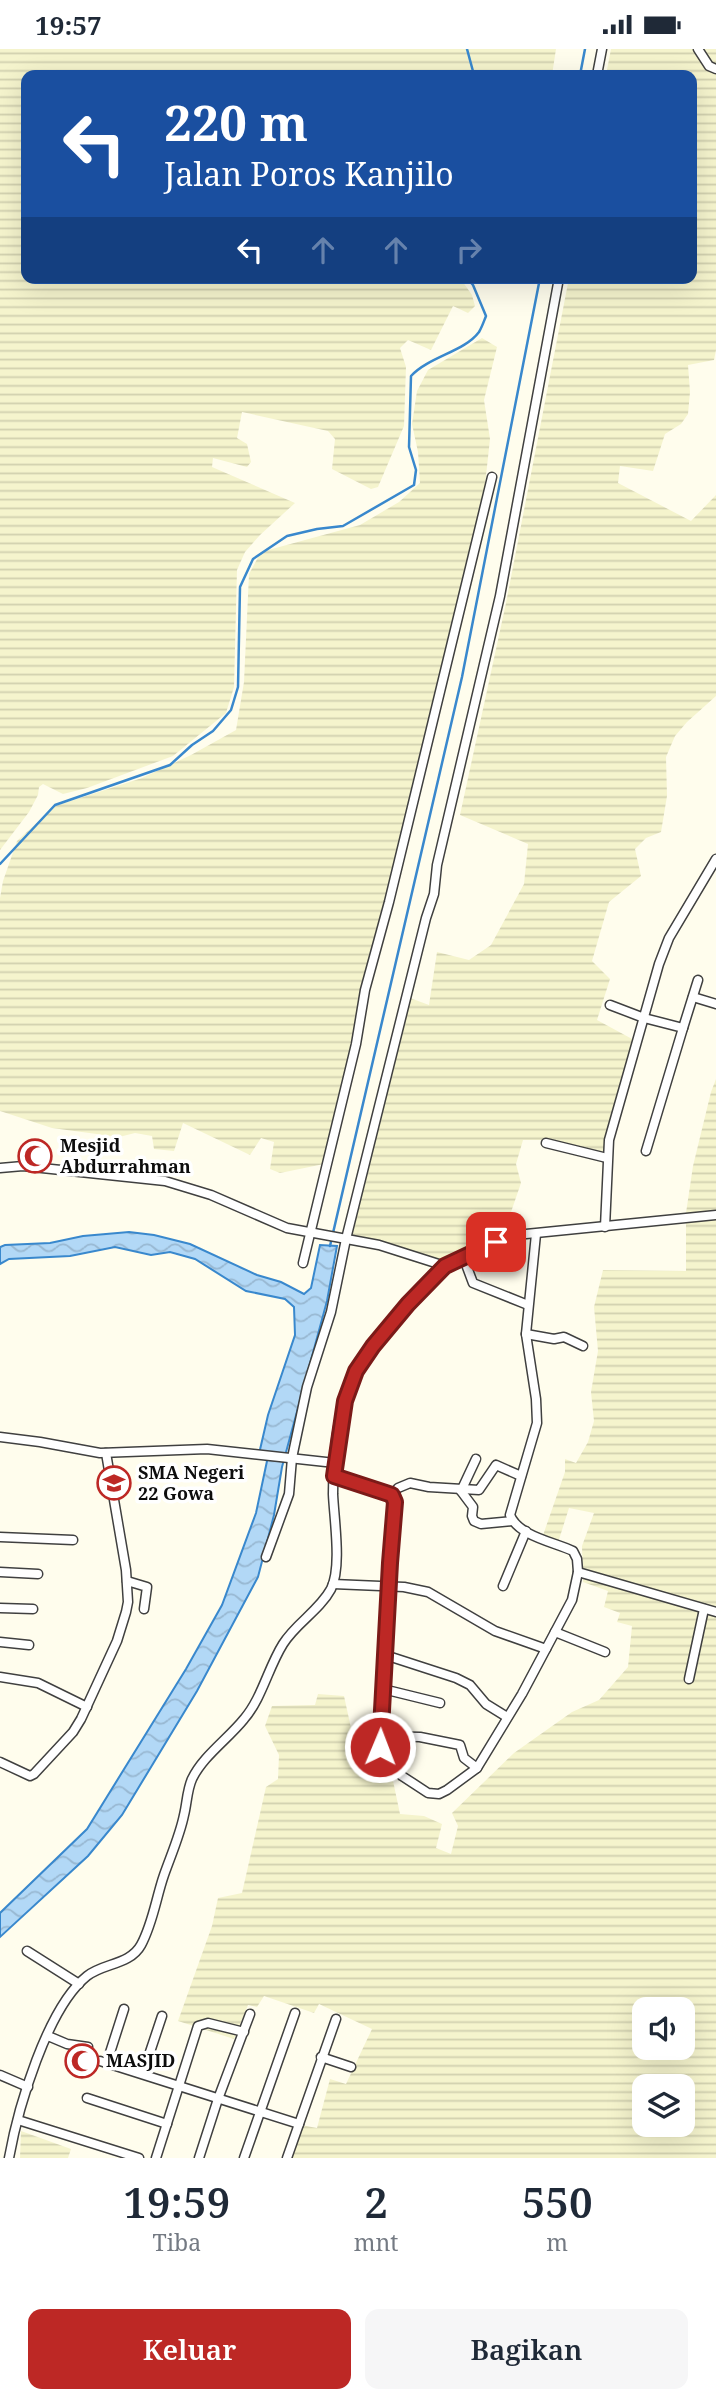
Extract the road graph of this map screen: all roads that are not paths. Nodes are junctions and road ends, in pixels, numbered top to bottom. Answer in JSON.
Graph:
{"nodes":[{"id":1,"x":602,"y":49,"type":"edge"},
{"id":2,"x":698,"y":49,"type":"edge"},
{"id":3,"x":716,"y":69,"type":"edge"},
{"id":4,"x":598,"y":70,"type":"edge"},
{"id":5,"x":558,"y":284,"type":"edge"},
{"id":6,"x":492,"y":477,"type":"dead end"},
{"id":7,"x":716,"y":859,"type":"edge"},
{"id":8,"x":698,"y":980,"type":"dead end"},
{"id":9,"x":692,"y":997,"type":"junction"},
{"id":10,"x":716,"y":1004,"type":"edge"},
{"id":11,"x":611,"y":1005,"type":"dead end"},
{"id":12,"x":644,"y":1018,"type":"junction"},
{"id":13,"x":683,"y":1028,"type":"junction"},
{"id":14,"x":546,"y":1143,"type":"dead end"},
{"id":15,"x":646,"y":1151,"type":"dead end"},
{"id":16,"x":607,"y":1158,"type":"junction"},
{"id":17,"x":0,"y":1168,"type":"edge"},
{"id":18,"x":716,"y":1215,"type":"edge"},
{"id":19,"x":605,"y":1227,"type":"junction"},
{"id":20,"x":313,"y":1234,"type":"junction"},
{"id":21,"x":536,"y":1234,"type":"junction"},
{"id":22,"x":344,"y":1238,"type":"junction"},
{"id":23,"x":464,"y":1259,"type":"junction"},
{"id":24,"x":303,"y":1263,"type":"dead end"},
{"id":25,"x":445,"y":1266,"type":"junction"},
{"id":26,"x":528,"y":1305,"type":"junction"},
{"id":27,"x":526,"y":1334,"type":"junction"},
{"id":28,"x":583,"y":1346,"type":"dead end"},
{"id":29,"x":0,"y":1437,"type":"edge"},
{"id":30,"x":106,"y":1453,"type":"junction"},
{"id":31,"x":290,"y":1457,"type":"junction"},
{"id":32,"x":476,"y":1458,"type":"dead end"},
{"id":33,"x":335,"y":1463,"type":"junction"},
{"id":34,"x":334,"y":1476,"type":"junction"},
{"id":35,"x":521,"y":1476,"type":"junction"},
{"id":36,"x":461,"y":1491,"type":"junction"},
{"id":37,"x":392,"y":1495,"type":"junction"},
{"id":38,"x":512,"y":1521,"type":"junction"},
{"id":39,"x":526,"y":1531,"type":"junction"},
{"id":40,"x":0,"y":1537,"type":"edge"},
{"id":41,"x":73,"y":1541,"type":"dead end"},
{"id":42,"x":266,"y":1557,"type":"dead end"},
{"id":43,"x":0,"y":1572,"type":"edge"},
{"id":44,"x":578,"y":1572,"type":"junction"},
{"id":45,"x":38,"y":1574,"type":"dead end"},
{"id":46,"x":127,"y":1581,"type":"junction"},
{"id":47,"x":333,"y":1584,"type":"junction"},
{"id":48,"x":388,"y":1586,"type":"junction"},
{"id":49,"x":503,"y":1586,"type":"dead end"},
{"id":50,"x":0,"y":1608,"type":"edge"},
{"id":51,"x":33,"y":1609,"type":"dead end"},
{"id":52,"x":144,"y":1609,"type":"dead end"},
{"id":53,"x":704,"y":1609,"type":"junction"},
{"id":54,"x":716,"y":1612,"type":"edge"},
{"id":55,"x":555,"y":1632,"type":"junction"},
{"id":56,"x":0,"y":1642,"type":"edge"},
{"id":57,"x":29,"y":1645,"type":"dead end"},
{"id":58,"x":546,"y":1649,"type":"junction"},
{"id":59,"x":605,"y":1652,"type":"dead end"},
{"id":60,"x":385,"y":1655,"type":"junction"},
{"id":61,"x":0,"y":1677,"type":"edge"},
{"id":62,"x":689,"y":1679,"type":"dead end"},
{"id":63,"x":383,"y":1689,"type":"junction"},
{"id":64,"x":440,"y":1703,"type":"dead end"},
{"id":65,"x":87,"y":1707,"type":"junction"},
{"id":66,"x":507,"y":1717,"type":"junction"},
{"id":67,"x":380,"y":1736,"type":"junction"},
{"id":68,"x":0,"y":1762,"type":"edge"},
{"id":69,"x":477,"y":1768,"type":"junction"},
{"id":70,"x":27,"y":1951,"type":"dead end"},
{"id":71,"x":79,"y":1984,"type":"junction"},
{"id":72,"x":124,"y":2009,"type":"dead end"},
{"id":73,"x":295,"y":2013,"type":"dead end"},
{"id":74,"x":250,"y":2014,"type":"dead end"},
{"id":75,"x":162,"y":2016,"type":"dead end"},
{"id":76,"x":336,"y":2019,"type":"dead end"},
{"id":77,"x":244,"y":2032,"type":"junction"},
{"id":78,"x":48,"y":2036,"type":"junction"},
{"id":79,"x":88,"y":2047,"type":"dead end"},
{"id":80,"x":321,"y":2057,"type":"junction"},
{"id":81,"x":351,"y":2067,"type":"dead end"},
{"id":82,"x":144,"y":2073,"type":"junction"},
{"id":83,"x":0,"y":2075,"type":"edge"},
{"id":84,"x":180,"y":2085,"type":"junction"},
{"id":85,"x":28,"y":2087,"type":"junction"},
{"id":86,"x":87,"y":2098,"type":"dead end"},
{"id":87,"x":218,"y":2099,"type":"junction"},
{"id":88,"x":259,"y":2113,"type":"junction"},
{"id":89,"x":18,"y":2120,"type":"junction"},
{"id":90,"x":167,"y":2124,"type":"junction"},
{"id":91,"x":299,"y":2124,"type":"junction"},
{"id":92,"x":9,"y":2158,"type":"edge"},
{"id":93,"x":139,"y":2158,"type":"edge"},
{"id":94,"x":156,"y":2158,"type":"edge"},
{"id":95,"x":199,"y":2158,"type":"edge"},
{"id":96,"x":244,"y":2158,"type":"edge"},
{"id":97,"x":287,"y":2158,"type":"edge"}],
"edges":[{"from":1,"to":4,"type":"street"},
{"from":2,"to":3,"type":"street"},
{"from":5,"to":22,"type":"street"},
{"from":6,"to":20,"type":"street"},
{"from":7,"to":12,"type":"street"},
{"from":8,"to":9,"type":"street"},
{"from":9,"to":10,"type":"street"},
{"from":9,"to":13,"type":"street"},
{"from":11,"to":12,"type":"street"},
{"from":12,"to":13,"type":"street"},
{"from":12,"to":16,"type":"street"},
{"from":13,"to":15,"type":"street"},
{"from":14,"to":16,"type":"street"},
{"from":16,"to":19,"type":"street"},
{"from":17,"to":20,"type":"street"},
{"from":18,"to":19,"type":"street"},
{"from":19,"to":21,"type":"street"},
{"from":20,"to":22,"type":"street"},
{"from":20,"to":24,"type":"street"},
{"from":21,"to":23,"type":"street"},
{"from":21,"to":26,"type":"street"},
{"from":22,"to":25,"type":"street"},
{"from":22,"to":31,"type":"street"},
{"from":23,"to":25,"type":"street"},
{"from":23,"to":26,"type":"street"},
{"from":25,"to":33,"type":"street"},
{"from":26,"to":27,"type":"street"},
{"from":27,"to":28,"type":"street"},
{"from":27,"to":35,"type":"street"},
{"from":29,"to":30,"type":"street"},
{"from":30,"to":31,"type":"street"},
{"from":30,"to":46,"type":"street"},
{"from":31,"to":33,"type":"street"},
{"from":31,"to":42,"type":"street"},
{"from":32,"to":36,"type":"street"},
{"from":33,"to":34,"type":"street"},
{"from":34,"to":37,"type":"street"},
{"from":34,"to":47,"type":"street"},
{"from":35,"to":36,"type":"street"},
{"from":35,"to":38,"type":"street"},
{"from":36,"to":37,"type":"street"},
{"from":36,"to":38,"type":"street"},
{"from":37,"to":48,"type":"street"},
{"from":38,"to":39,"type":"street"},
{"from":39,"to":44,"type":"street"},
{"from":39,"to":49,"type":"street"},
{"from":40,"to":41,"type":"street"},
{"from":43,"to":45,"type":"street"},
{"from":44,"to":53,"type":"street"},
{"from":44,"to":55,"type":"street"},
{"from":46,"to":52,"type":"street"},
{"from":46,"to":65,"type":"street"},
{"from":47,"to":48,"type":"street"},
{"from":47,"to":71,"type":"street"},
{"from":48,"to":58,"type":"street"},
{"from":48,"to":60,"type":"street"},
{"from":50,"to":51,"type":"street"},
{"from":53,"to":54,"type":"street"},
{"from":53,"to":62,"type":"street"},
{"from":55,"to":58,"type":"street"},
{"from":55,"to":59,"type":"street"},
{"from":56,"to":57,"type":"street"},
{"from":58,"to":66,"type":"street"},
{"from":60,"to":63,"type":"street"},
{"from":60,"to":66,"type":"street"},
{"from":61,"to":65,"type":"street"},
{"from":63,"to":64,"type":"street"},
{"from":63,"to":67,"type":"street"},
{"from":65,"to":68,"type":"street"},
{"from":66,"to":69,"type":"street"},
{"from":67,"to":69,"type":"street"},
{"from":67,"to":69,"type":"street"},
{"from":70,"to":71,"type":"street"},
{"from":71,"to":78,"type":"street"},
{"from":72,"to":82,"type":"street"},
{"from":73,"to":88,"type":"street"},
{"from":74,"to":77,"type":"street"},
{"from":75,"to":82,"type":"street"},
{"from":76,"to":80,"type":"street"},
{"from":77,"to":84,"type":"street"},
{"from":77,"to":87,"type":"street"},
{"from":78,"to":79,"type":"street"},
{"from":78,"to":85,"type":"street"},
{"from":80,"to":81,"type":"street"},
{"from":80,"to":91,"type":"street"},
{"from":82,"to":84,"type":"street"},
{"from":83,"to":85,"type":"street"},
{"from":84,"to":87,"type":"street"},
{"from":84,"to":90,"type":"street"},
{"from":85,"to":89,"type":"street"},
{"from":86,"to":90,"type":"street"},
{"from":87,"to":88,"type":"street"},
{"from":87,"to":95,"type":"street"},
{"from":88,"to":91,"type":"street"},
{"from":88,"to":96,"type":"street"},
{"from":89,"to":92,"type":"street"},
{"from":89,"to":93,"type":"street"},
{"from":90,"to":94,"type":"street"},
{"from":91,"to":97,"type":"street"}]}
